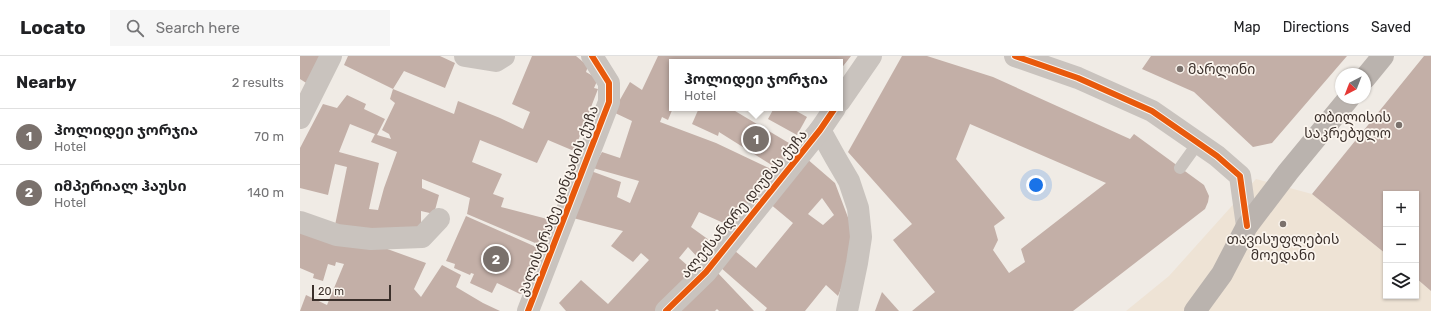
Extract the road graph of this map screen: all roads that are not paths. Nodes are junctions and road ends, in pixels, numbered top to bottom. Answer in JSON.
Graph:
{"nodes":[{"id":1,"x":331,"y":56,"type":"edge"},
{"id":2,"x":464,"y":56,"type":"edge"},
{"id":3,"x":504,"y":56,"type":"edge"},
{"id":4,"x":592,"y":56,"type":"edge"},
{"id":5,"x":872,"y":56,"type":"edge"},
{"id":6,"x":1015,"y":56,"type":"edge"},
{"id":7,"x":1383,"y":56,"type":"edge"},
{"id":8,"x":1371,"y":71,"type":"edge"},
{"id":9,"x":843,"y":97,"type":"edge"},
{"id":10,"x":1344,"y":104,"type":"edge"},
{"id":11,"x":833,"y":111,"type":"edge"},
{"id":12,"x":300,"y":118,"type":"edge"},
{"id":13,"x":820,"y":130,"type":"junction"},
{"id":14,"x":1198,"y":143,"type":"junction"},
{"id":15,"x":1180,"y":168,"type":"dead end"},
{"id":16,"x":439,"y":219,"type":"dead end"},
{"id":17,"x":300,"y":222,"type":"edge"},
{"id":18,"x":1247,"y":226,"type":"junction"},
{"id":19,"x":1222,"y":274,"type":"junction"},
{"id":20,"x":528,"y":311,"type":"edge"},
{"id":21,"x":666,"y":311,"type":"edge"},
{"id":22,"x":847,"y":311,"type":"edge"},
{"id":23,"x":1195,"y":311,"type":"edge"},
{"id":24,"x":1214,"y":311,"type":"edge"}],
"edges":[{"from":1,"to":12,"type":"street"},
{"from":2,"to":3,"type":"street"},
{"from":4,"to":20,"type":"street","name":"კალისტრატე ცინცაძის ქუჩა"},
{"from":5,"to":9,"type":"street"},
{"from":6,"to":14,"type":"street"},
{"from":7,"to":8,"type":"main road"},
{"from":10,"to":18,"type":"main road"},
{"from":11,"to":13,"type":"street","name":"ალექსანდრე დიუმას ქუჩა"},
{"from":13,"to":21,"type":"street","name":"ალექსანდრე დიუმას ქუჩა"},
{"from":13,"to":22,"type":"street"},
{"from":14,"to":15,"type":"lane"},
{"from":14,"to":18,"type":"street"},
{"from":16,"to":17,"type":"street"},
{"from":18,"to":19,"type":"main road"},
{"from":19,"to":23,"type":"main road"},
{"from":19,"to":24,"type":"main road"}]}
